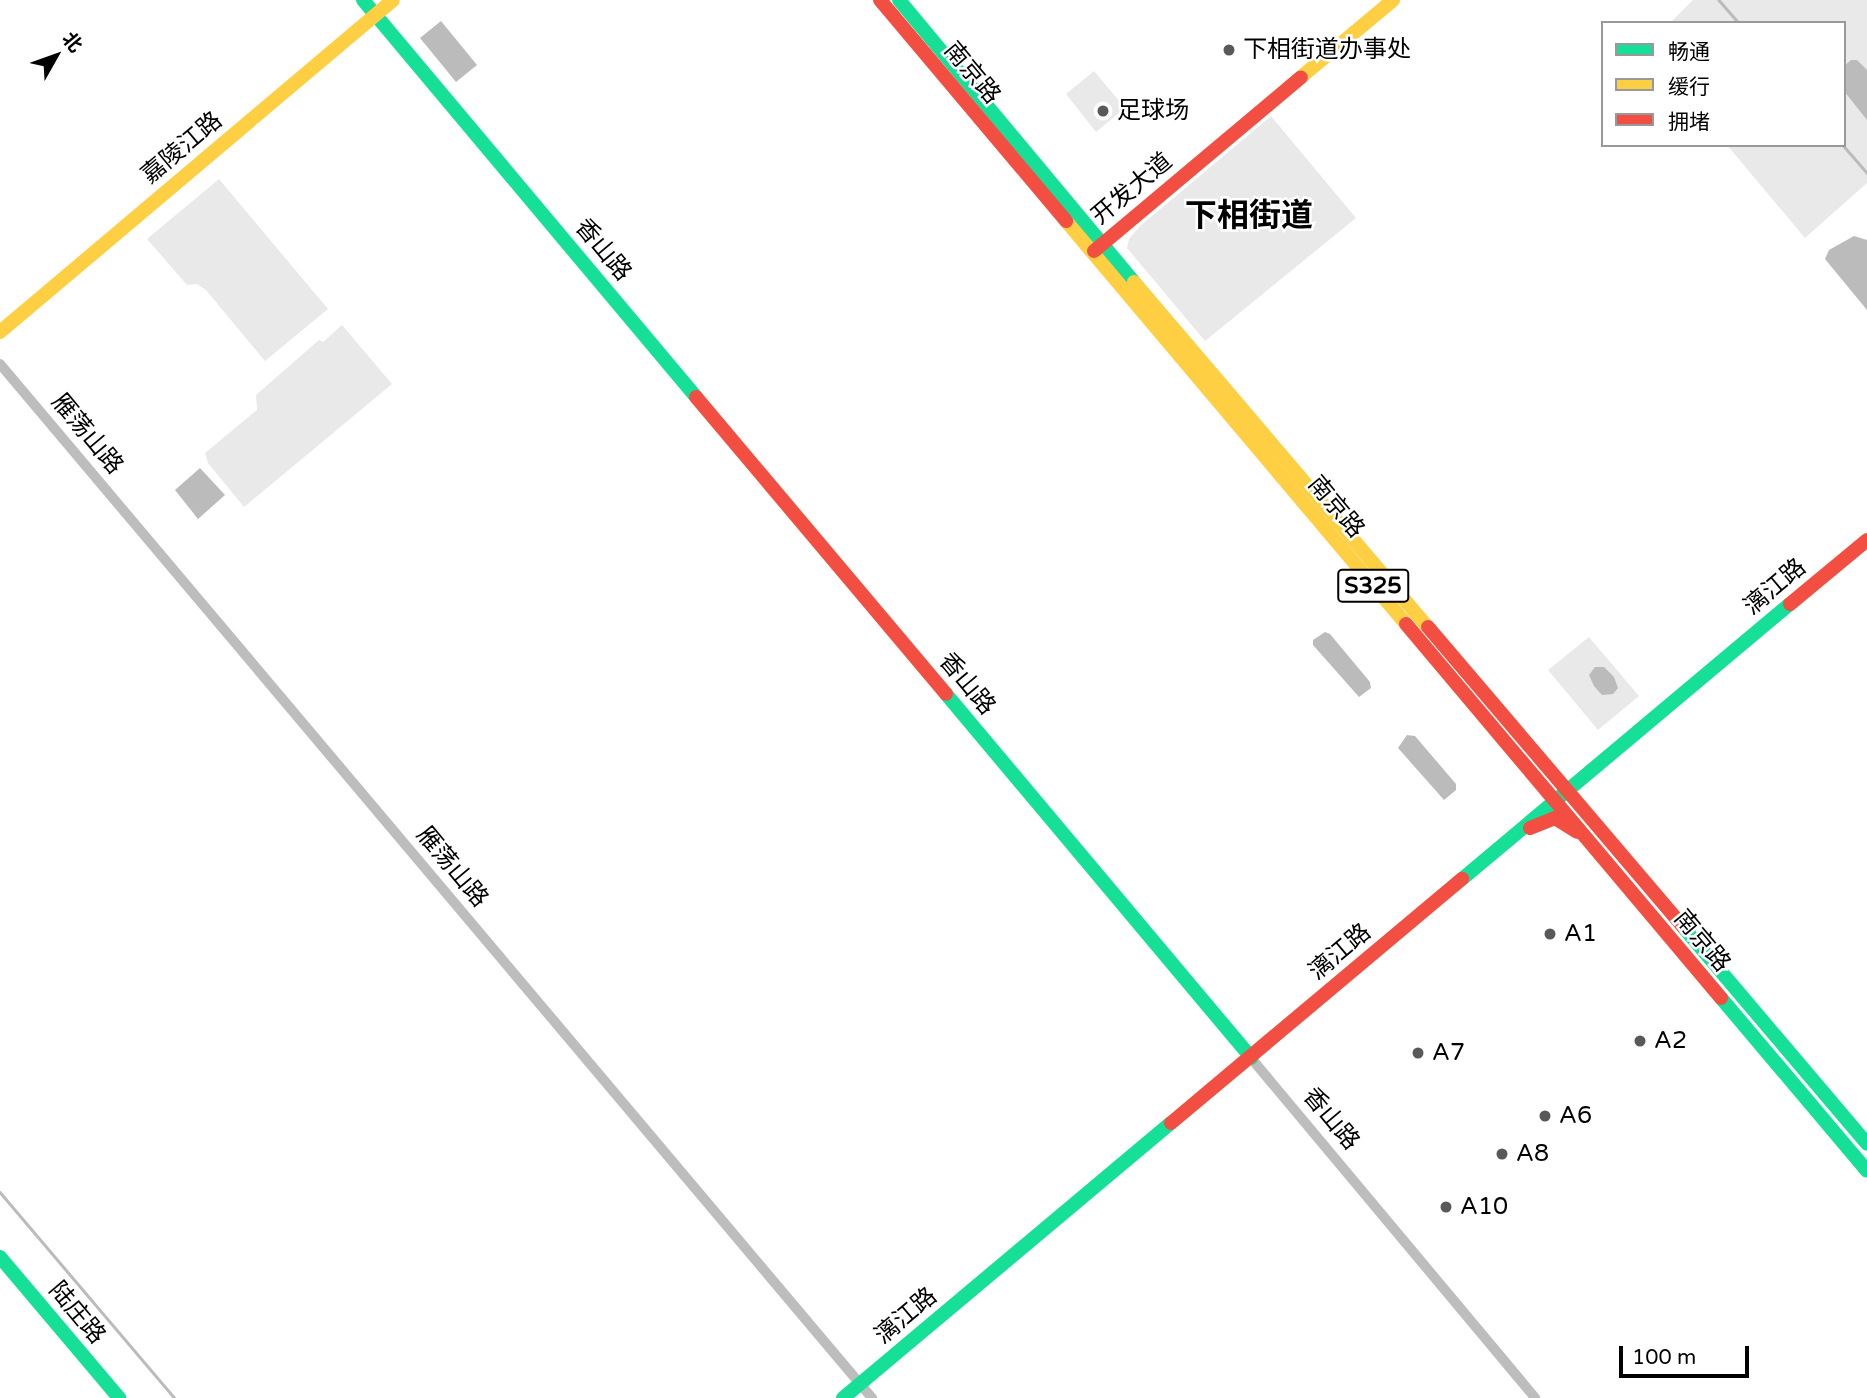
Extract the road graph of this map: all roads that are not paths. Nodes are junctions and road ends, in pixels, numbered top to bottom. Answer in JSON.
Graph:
{"nodes":[{"id":1,"x":363,"y":0,"type":"edge"},
{"id":2,"x":393,"y":0,"type":"edge"},
{"id":3,"x":880,"y":0,"type":"edge"},
{"id":4,"x":899,"y":0,"type":"edge"},
{"id":5,"x":1394,"y":0,"type":"edge"},
{"id":6,"x":375,"y":15,"type":"junction"},
{"id":7,"x":1097,"y":248,"type":"junction"},
{"id":8,"x":0,"y":331,"type":"edge"},
{"id":9,"x":0,"y":364,"type":"edge"},
{"id":10,"x":1867,"y":540,"type":"edge"},
{"id":11,"x":1565,"y":790,"type":"junction"},
{"id":12,"x":1553,"y":801,"type":"junction"},
{"id":13,"x":1587,"y":840,"type":"junction"},
{"id":14,"x":1488,"y":856,"type":"junction"},
{"id":15,"x":1251,"y":1058,"type":"junction"},
{"id":16,"x":1867,"y":1144,"type":"edge"},
{"id":17,"x":1867,"y":1171,"type":"edge"},
{"id":18,"x":0,"y":1257,"type":"edge"},
{"id":19,"x":860,"y":1384,"type":"junction"},
{"id":20,"x":119,"y":1398,"type":"edge"},
{"id":21,"x":843,"y":1398,"type":"edge"},
{"id":22,"x":872,"y":1398,"type":"edge"},
{"id":23,"x":1535,"y":1398,"type":"edge"}],
"edges":[{"from":1,"to":6,"type":"street","name":"香山路"},
{"from":2,"to":6,"type":"street","name":"嘉陵江路"},
{"from":3,"to":7,"type":"street","name":"南京路","number":"S325"},
{"from":4,"to":7,"type":"street","name":"南京路","number":"S325"},
{"from":5,"to":7,"type":"street","name":"开发大道"},
{"from":6,"to":8,"type":"street","name":"嘉陵江路"},
{"from":6,"to":15,"type":"street","name":"香山路"},
{"from":7,"to":11,"type":"street","name":"南京路","number":"S325"},
{"from":7,"to":12,"type":"street","name":"南京路","number":"S325"},
{"from":9,"to":19,"type":"street","name":"雁荡山路"},
{"from":10,"to":11,"type":"street","name":"漓江路"},
{"from":11,"to":12,"type":"street","name":"漓江路"},
{"from":11,"to":16,"type":"street","name":"南京路","number":"S325"},
{"from":12,"to":13,"type":"street","name":"南京路","number":"S325"},
{"from":12,"to":14,"type":"street","name":"漓江路"},
{"from":13,"to":14,"type":"street"},
{"from":13,"to":17,"type":"street","name":"南京路","number":"S325"},
{"from":14,"to":15,"type":"street","name":"漓江路"},
{"from":15,"to":19,"type":"street","name":"漓江路"},
{"from":15,"to":23,"type":"street","name":"香山路"},
{"from":18,"to":20,"type":"street","name":"陆庄路"},
{"from":19,"to":21,"type":"street","name":"漓江路"},
{"from":19,"to":22,"type":"street","name":"雁荡山路"}]}
